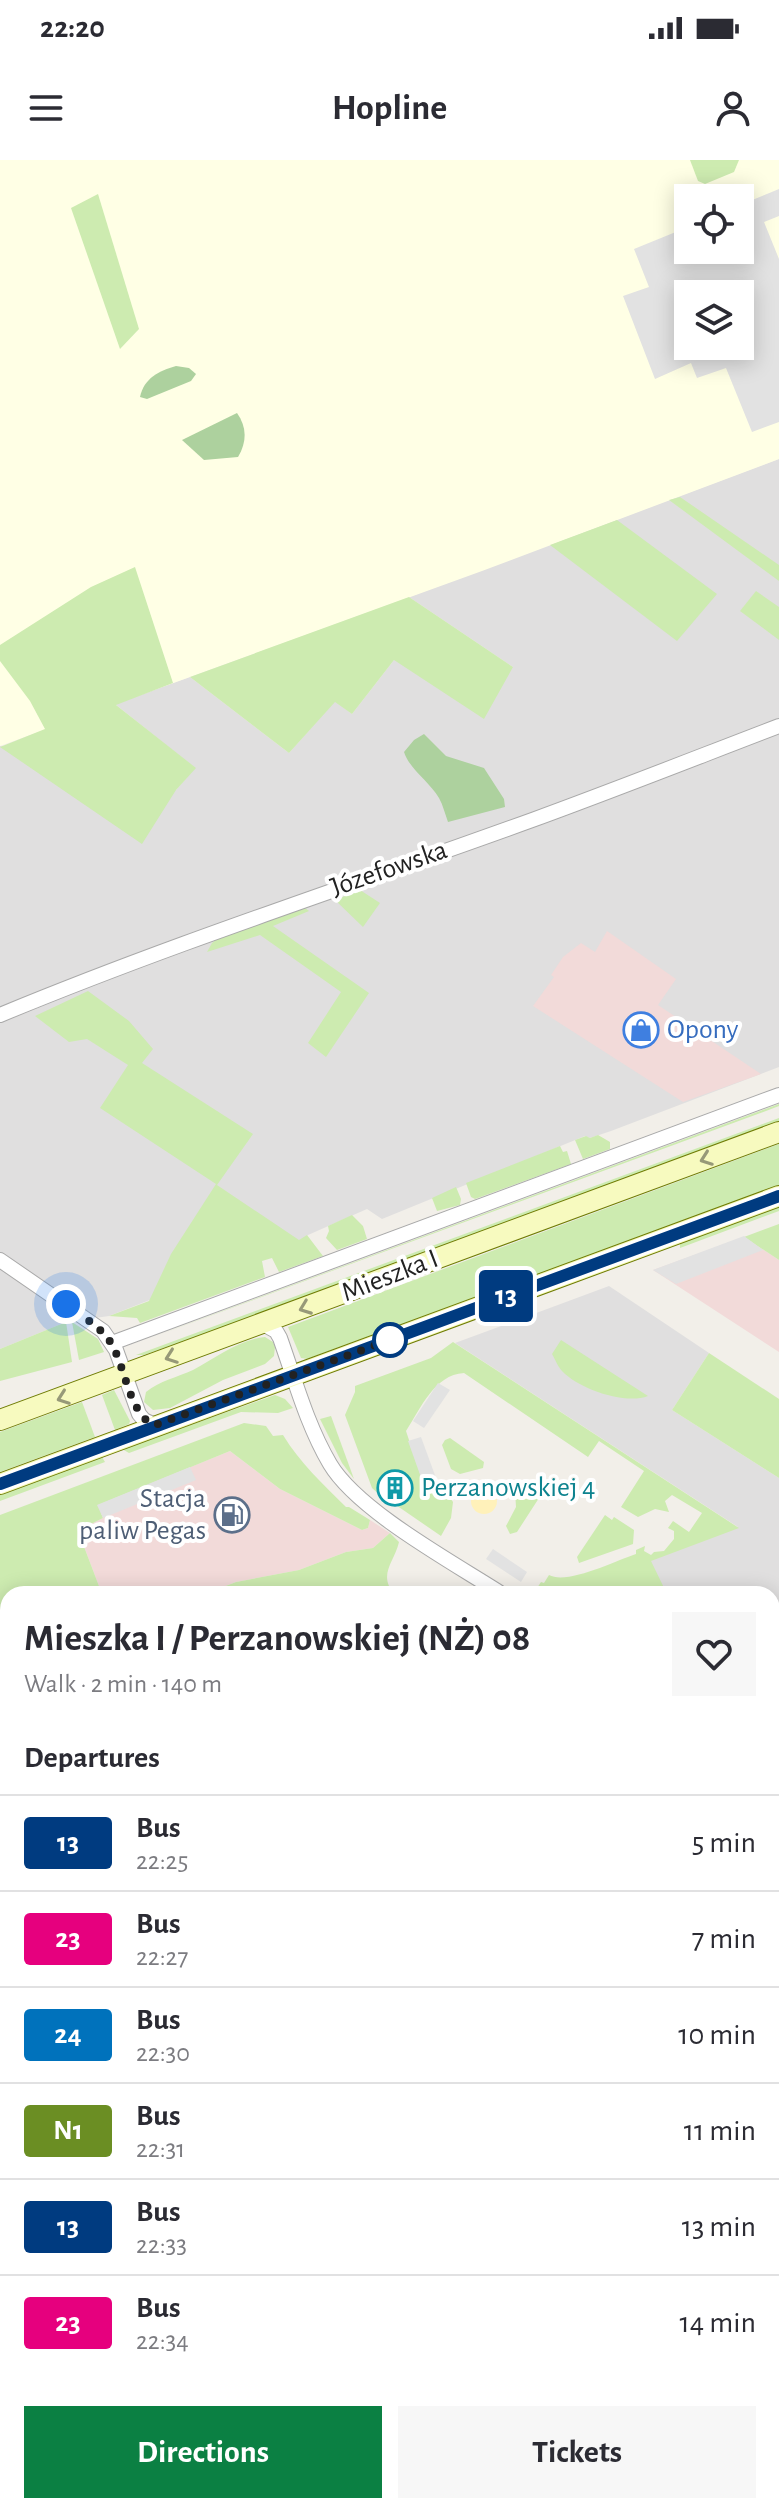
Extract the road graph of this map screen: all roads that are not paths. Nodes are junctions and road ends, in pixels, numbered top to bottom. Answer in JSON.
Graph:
{"nodes":[{"id":1,"x":779,"y":726,"type":"edge"},
{"id":2,"x":0,"y":1015,"type":"edge"},
{"id":3,"x":779,"y":1095,"type":"edge"},
{"id":4,"x":779,"y":1132,"type":"edge"},
{"id":5,"x":779,"y":1196,"type":"edge"},
{"id":6,"x":0,"y":1260,"type":"edge"},
{"id":7,"x":263,"y":1324,"type":"junction"},
{"id":8,"x":112,"y":1343,"type":"junction"},
{"id":9,"x":125,"y":1374,"type":"junction"},
{"id":10,"x":293,"y":1375,"type":"junction"},
{"id":11,"x":0,"y":1420,"type":"edge"},
{"id":12,"x":155,"y":1425,"type":"junction"},
{"id":13,"x":0,"y":1484,"type":"edge"},
{"id":14,"x":490,"y":1586,"type":"edge"}],
"edges":[{"from":1,"to":2,"type":"street","name":"Józefowska"},
{"from":3,"to":8,"type":"street"},
{"from":4,"to":7,"type":"street","name":"Mieszka I","one_way":true},
{"from":5,"to":10,"type":"street"},
{"from":6,"to":8,"type":"street"},
{"from":7,"to":9,"type":"street","name":"Mieszka I","one_way":true},
{"from":7,"to":10,"type":"street"},
{"from":8,"to":9,"type":"street"},
{"from":9,"to":11,"type":"street","name":"Mieszka I","one_way":true},
{"from":9,"to":12,"type":"street"},
{"from":10,"to":12,"type":"street"},
{"from":10,"to":14,"type":"street"},
{"from":12,"to":13,"type":"street"}]}
